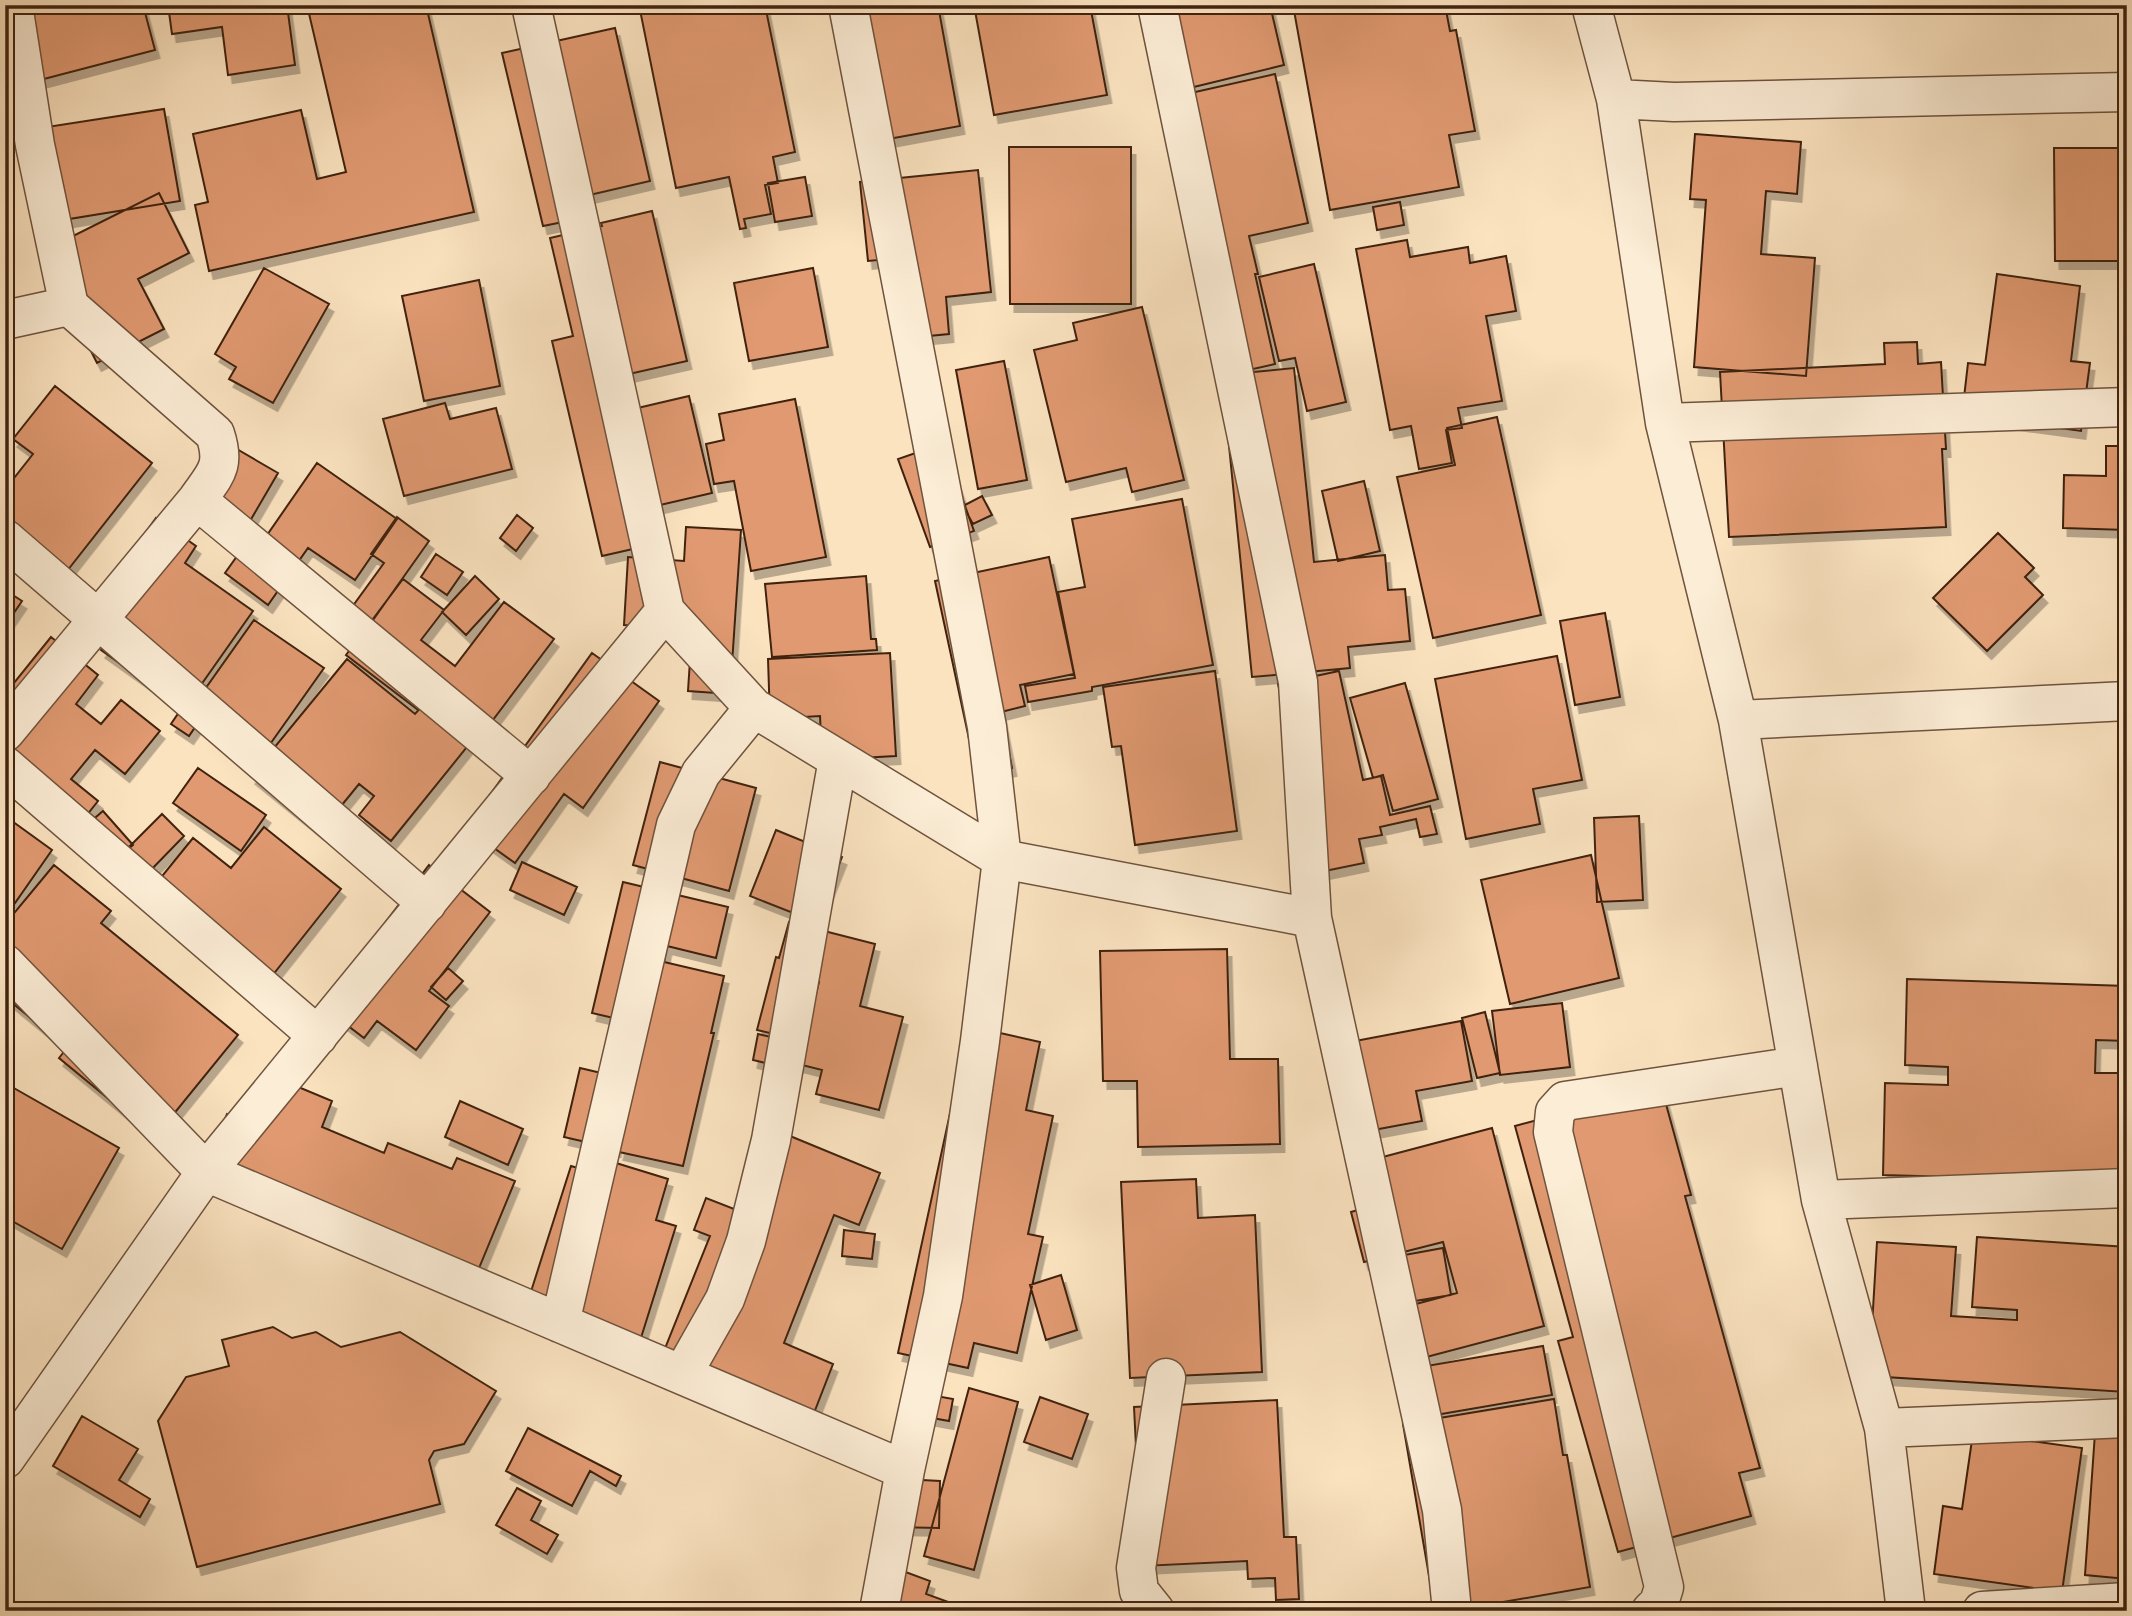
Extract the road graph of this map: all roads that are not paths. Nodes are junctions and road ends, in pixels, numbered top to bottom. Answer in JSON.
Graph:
{"nodes":[{"id":1,"x":13,"y":5,"type":"edge"},
{"id":2,"x":531,"y":5,"type":"edge"},
{"id":3,"x":848,"y":5,"type":"edge"},
{"id":4,"x":1157,"y":5,"type":"edge"},
{"id":5,"x":1591,"y":5,"type":"edge"},
{"id":6,"x":2127,"y":92,"type":"edge"},
{"id":7,"x":1616,"y":99,"type":"junction"},
{"id":8,"x":20,"y":148,"type":"edge"},
{"id":9,"x":69,"y":306,"type":"junction"},
{"id":10,"x":5,"y":320,"type":"edge"},
{"id":11,"x":2127,"y":407,"type":"edge"},
{"id":12,"x":1665,"y":423,"type":"junction"},
{"id":13,"x":197,"y":500,"type":"junction"},
{"id":14,"x":5,"y":539,"type":"edge"},
{"id":15,"x":666,"y":611,"type":"junction"},
{"id":16,"x":97,"y":620,"type":"junction"},
{"id":17,"x":2127,"y":701,"type":"edge"},
{"id":18,"x":754,"y":708,"type":"junction"},
{"id":19,"x":1738,"y":720,"type":"junction"},
{"id":20,"x":5,"y":732,"type":"edge"},
{"id":21,"x":838,"y":759,"type":"junction"},
{"id":22,"x":5,"y":766,"type":"edge"},
{"id":23,"x":531,"y":776,"type":"junction"},
{"id":24,"x":1002,"y":859,"type":"junction"},
{"id":25,"x":427,"y":903,"type":"junction"},
{"id":26,"x":1312,"y":918,"type":"junction"},
{"id":27,"x":5,"y":964,"type":"edge"},
{"id":28,"x":318,"y":1036,"type":"junction"},
{"id":29,"x":1798,"y":1066,"type":"junction"},
{"id":30,"x":206,"y":1172,"type":"junction"},
{"id":31,"x":2127,"y":1188,"type":"edge"},
{"id":32,"x":1821,"y":1200,"type":"junction"},
{"id":33,"x":560,"y":1323,"type":"junction"},
{"id":34,"x":682,"y":1375,"type":"junction"},
{"id":35,"x":1166,"y":1378,"type":"dead end"},
{"id":36,"x":2127,"y":1418,"type":"edge"},
{"id":37,"x":1884,"y":1428,"type":"junction"},
{"id":38,"x":5,"y":1459,"type":"edge"},
{"id":39,"x":905,"y":1470,"type":"junction"},
{"id":40,"x":2127,"y":1602,"type":"edge"},
{"id":41,"x":879,"y":1611,"type":"edge"},
{"id":42,"x":1155,"y":1611,"type":"edge"},
{"id":43,"x":1452,"y":1611,"type":"edge"},
{"id":44,"x":1651,"y":1611,"type":"edge"},
{"id":45,"x":1906,"y":1611,"type":"edge"},
{"id":46,"x":1982,"y":1611,"type":"edge"}],
"edges":[{"from":1,"to":8,"type":"street"},
{"from":2,"to":15,"type":"street"},
{"from":3,"to":24,"type":"street"},
{"from":4,"to":26,"type":"street"},
{"from":5,"to":7,"type":"street"},
{"from":6,"to":7,"type":"street"},
{"from":7,"to":12,"type":"street"},
{"from":8,"to":9,"type":"street"},
{"from":9,"to":10,"type":"street"},
{"from":9,"to":13,"type":"street"},
{"from":11,"to":12,"type":"street"},
{"from":12,"to":19,"type":"street"},
{"from":13,"to":16,"type":"street"},
{"from":13,"to":23,"type":"street"},
{"from":14,"to":16,"type":"street"},
{"from":15,"to":18,"type":"street"},
{"from":15,"to":23,"type":"street"},
{"from":16,"to":20,"type":"street"},
{"from":16,"to":25,"type":"street"},
{"from":17,"to":19,"type":"street"},
{"from":18,"to":21,"type":"street"},
{"from":18,"to":33,"type":"street"},
{"from":19,"to":29,"type":"street"},
{"from":21,"to":24,"type":"street"},
{"from":21,"to":34,"type":"street"},
{"from":22,"to":28,"type":"street"},
{"from":23,"to":25,"type":"street"},
{"from":24,"to":26,"type":"street"},
{"from":24,"to":39,"type":"street"},
{"from":25,"to":28,"type":"street"},
{"from":26,"to":43,"type":"street"},
{"from":27,"to":30,"type":"street"},
{"from":28,"to":30,"type":"street"},
{"from":29,"to":32,"type":"street"},
{"from":29,"to":44,"type":"street"},
{"from":30,"to":33,"type":"street"},
{"from":30,"to":38,"type":"street"},
{"from":31,"to":32,"type":"street"},
{"from":32,"to":37,"type":"street"},
{"from":33,"to":34,"type":"street"},
{"from":34,"to":39,"type":"street"},
{"from":35,"to":42,"type":"street"},
{"from":36,"to":37,"type":"street"},
{"from":37,"to":45,"type":"street"},
{"from":39,"to":41,"type":"street"},
{"from":40,"to":46,"type":"street"}]}
